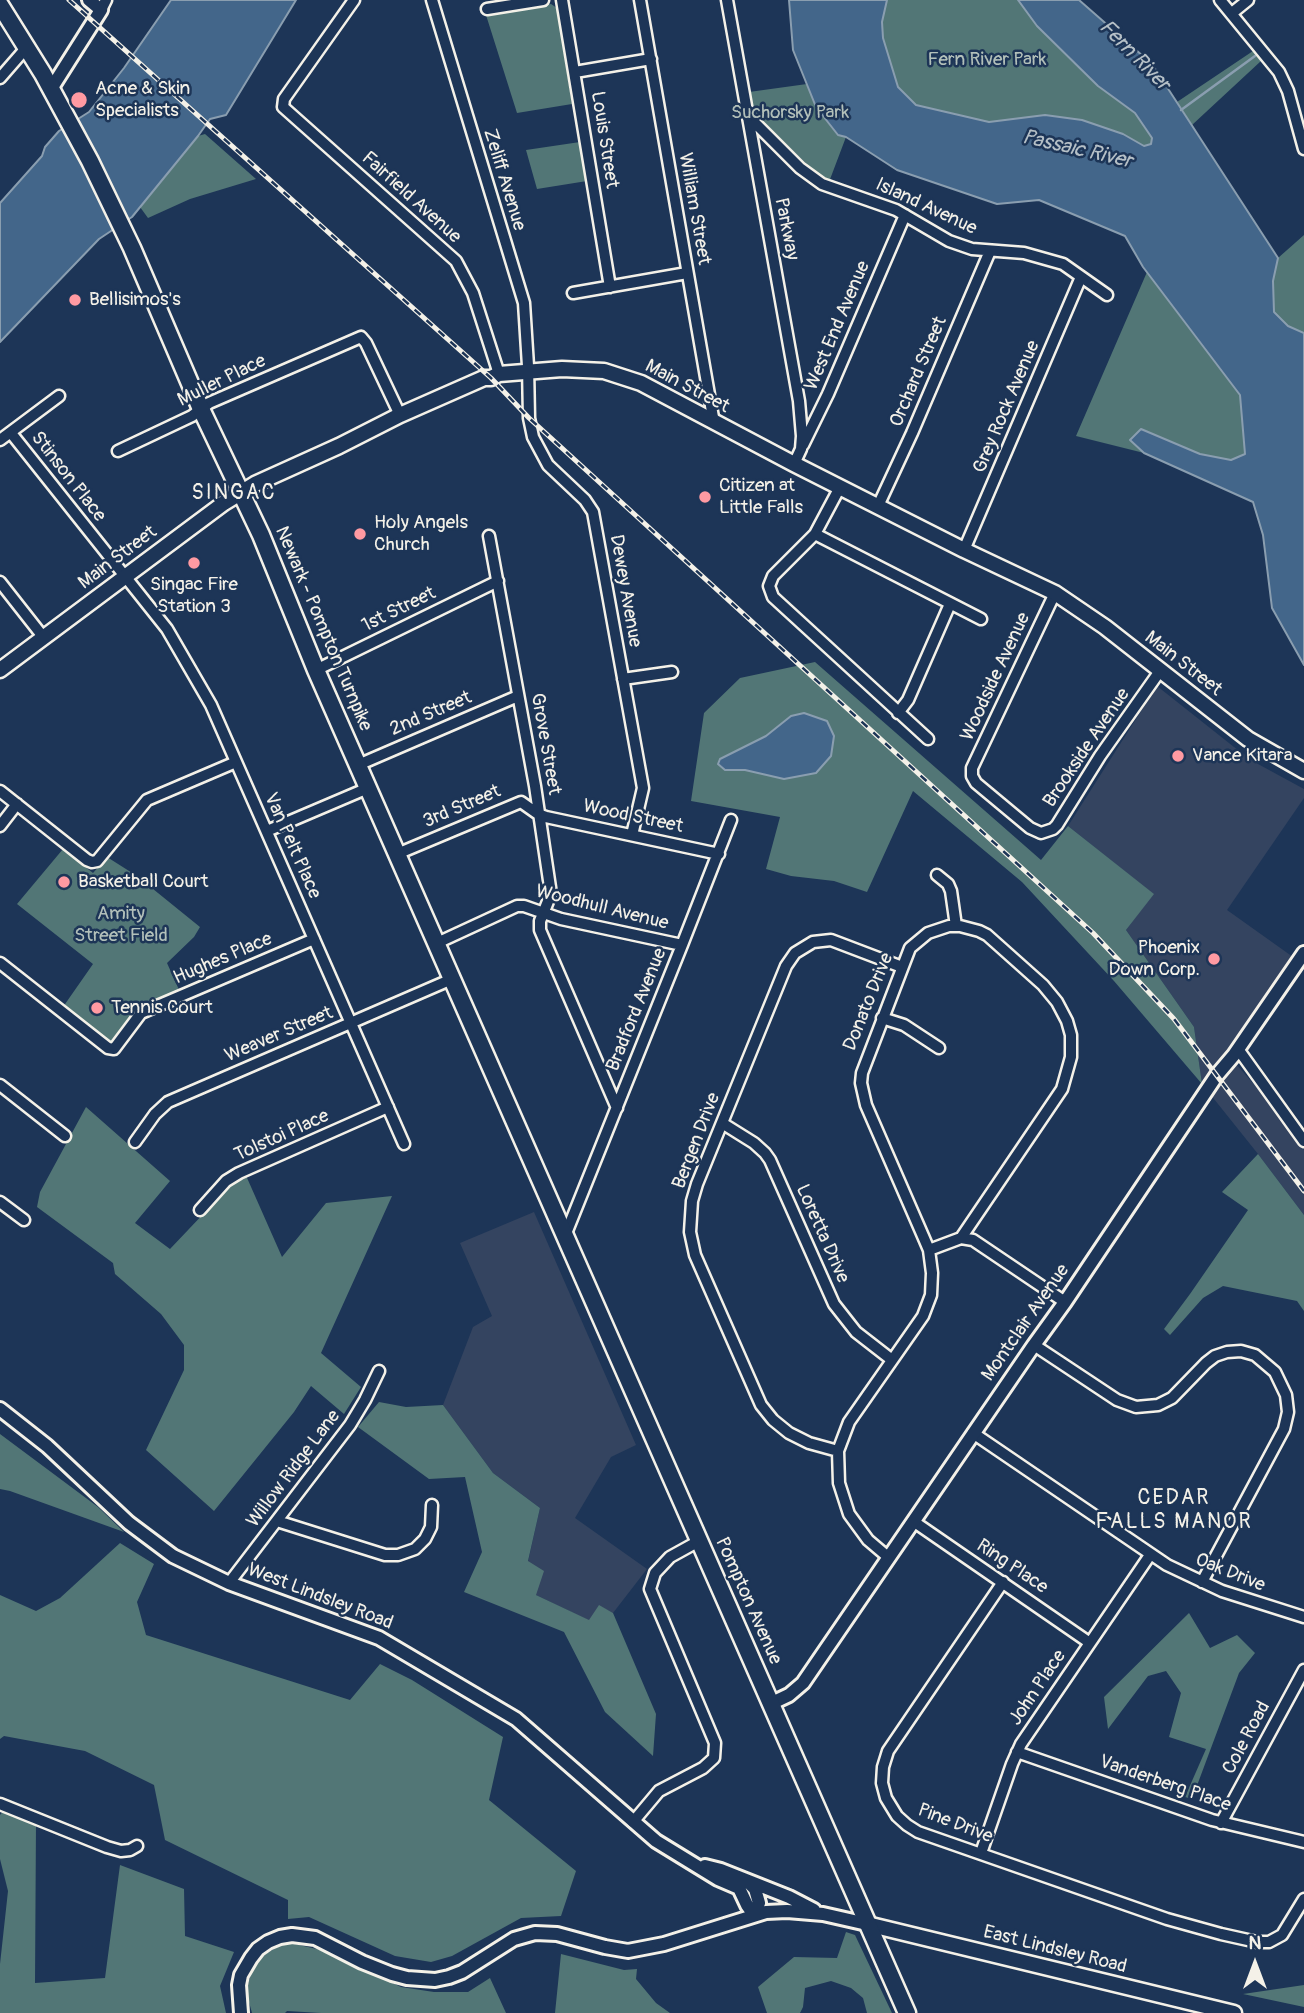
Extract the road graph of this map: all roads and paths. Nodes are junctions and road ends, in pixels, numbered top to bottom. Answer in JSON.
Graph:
{"nodes":[{"id":1,"x":89,"y":0,"type":"edge"},
{"id":2,"x":355,"y":0,"type":"edge"},
{"id":3,"x":432,"y":0,"type":"edge"},
{"id":4,"x":543,"y":0,"type":"edge"},
{"id":5,"x":562,"y":0,"type":"edge"},
{"id":6,"x":640,"y":0,"type":"edge"},
{"id":7,"x":727,"y":0,"type":"edge"},
{"id":8,"x":1220,"y":0,"type":"edge"},
{"id":9,"x":1248,"y":0,"type":"edge"},
{"id":10,"x":0,"y":5,"type":"edge"},
{"id":11,"x":103,"y":5,"type":"edge"},
{"id":12,"x":487,"y":9,"type":"dead end"},
{"id":13,"x":1232,"y":13,"type":"junction"},
{"id":14,"x":27,"y":47,"type":"junction"},
{"id":15,"x":650,"y":59,"type":"junction"},
{"id":16,"x":575,"y":72,"type":"junction"},
{"id":17,"x":0,"y":78,"type":"edge"},
{"id":18,"x":54,"y":96,"type":"junction"},
{"id":19,"x":747,"y":115,"type":"junction"},
{"id":20,"x":1304,"y":149,"type":"edge"},
{"id":21,"x":905,"y":215,"type":"junction"},
{"id":22,"x":990,"y":251,"type":"junction"},
{"id":23,"x":687,"y":273,"type":"junction"},
{"id":24,"x":1081,"y":277,"type":"junction"},
{"id":25,"x":610,"y":287,"type":"junction"},
{"id":26,"x":573,"y":293,"type":"dead end"},
{"id":27,"x":1107,"y":295,"type":"dead end"},
{"id":28,"x":528,"y":372,"type":"junction"},
{"id":29,"x":499,"y":374,"type":"junction"},
{"id":30,"x":59,"y":396,"type":"dead end"},
{"id":31,"x":201,"y":409,"type":"junction"},
{"id":32,"x":400,"y":415,"type":"junction"},
{"id":33,"x":714,"y":423,"type":"junction"},
{"id":34,"x":10,"y":432,"type":"junction"},
{"id":35,"x":0,"y":440,"type":"edge"},
{"id":36,"x":801,"y":449,"type":"junction"},
{"id":37,"x":118,"y":451,"type":"dead end"},
{"id":38,"x":794,"y":464,"type":"junction"},
{"id":39,"x":840,"y":487,"type":"junction"},
{"id":40,"x":241,"y":491,"type":"junction"},
{"id":41,"x":878,"y":506,"type":"junction"},
{"id":42,"x":815,"y":534,"type":"junction"},
{"id":43,"x":489,"y":536,"type":"dead end"},
{"id":44,"x":964,"y":550,"type":"junction"},
{"id":45,"x":124,"y":576,"type":"junction"},
{"id":46,"x":498,"y":581,"type":"junction"},
{"id":47,"x":0,"y":582,"type":"edge"},
{"id":48,"x":1055,"y":593,"type":"junction"},
{"id":49,"x":950,"y":604,"type":"junction"},
{"id":50,"x":981,"y":619,"type":"dead end"},
{"id":51,"x":44,"y":638,"type":"junction"},
{"id":52,"x":0,"y":670,"type":"edge"},
{"id":53,"x":316,"y":670,"type":"junction"},
{"id":54,"x":672,"y":671,"type":"dead end"},
{"id":55,"x":1160,"y":671,"type":"junction"},
{"id":56,"x":623,"y":679,"type":"junction"},
{"id":57,"x":518,"y":696,"type":"junction"},
{"id":58,"x":898,"y":712,"type":"junction"},
{"id":59,"x":928,"y":739,"type":"dead end"},
{"id":60,"x":236,"y":762,"type":"junction"},
{"id":61,"x":358,"y":765,"type":"junction"},
{"id":62,"x":1304,"y":771,"type":"edge"},
{"id":63,"x":972,"y":776,"type":"joint"},
{"id":64,"x":368,"y":788,"type":"junction"},
{"id":65,"x":0,"y":790,"type":"edge"},
{"id":66,"x":17,"y":804,"type":"junction"},
{"id":67,"x":540,"y":814,"type":"junction"},
{"id":68,"x":731,"y":820,"type":"dead end"},
{"id":69,"x":0,"y":826,"type":"edge"},
{"id":70,"x":267,"y":831,"type":"junction"},
{"id":71,"x":632,"y":835,"type":"junction"},
{"id":72,"x":397,"y":854,"type":"junction"},
{"id":73,"x":719,"y":854,"type":"junction"},
{"id":74,"x":937,"y":875,"type":"dead end"},
{"id":75,"x":544,"y":912,"type":"junction"},
{"id":76,"x":956,"y":926,"type":"junction"},
{"id":77,"x":314,"y":939,"type":"junction"},
{"id":78,"x":436,"y":943,"type":"junction"},
{"id":79,"x":682,"y":946,"type":"junction"},
{"id":80,"x":1304,"y":953,"type":"edge"},
{"id":81,"x":0,"y":963,"type":"edge"},
{"id":82,"x":902,"y":967,"type":"junction"},
{"id":83,"x":452,"y":979,"type":"junction"},
{"id":84,"x":882,"y":1018,"type":"junction"},
{"id":85,"x":351,"y":1023,"type":"junction"},
{"id":86,"x":939,"y":1048,"type":"dead end"},
{"id":87,"x":1238,"y":1049,"type":"junction"},
{"id":88,"x":0,"y":1085,"type":"edge"},
{"id":89,"x":388,"y":1107,"type":"junction"},
{"id":90,"x":617,"y":1108,"type":"junction"},
{"id":91,"x":722,"y":1124,"type":"junction"},
{"id":92,"x":65,"y":1136,"type":"dead end"},
{"id":93,"x":1304,"y":1141,"type":"edge"},
{"id":94,"x":135,"y":1142,"type":"dead end"},
{"id":95,"x":404,"y":1144,"type":"dead end"},
{"id":96,"x":1,"y":1204,"type":"edge"},
{"id":97,"x":551,"y":1205,"type":"joint"},
{"id":98,"x":200,"y":1210,"type":"dead end"},
{"id":99,"x":24,"y":1220,"type":"dead end"},
{"id":100,"x":565,"y":1236,"type":"junction"},
{"id":101,"x":961,"y":1238,"type":"junction"},
{"id":102,"x":929,"y":1250,"type":"junction"},
{"id":103,"x":1065,"y":1302,"type":"junction"},
{"id":104,"x":1034,"y":1345,"type":"junction"},
{"id":105,"x":892,"y":1360,"type":"junction"},
{"id":106,"x":379,"y":1371,"type":"dead end"},
{"id":107,"x":0,"y":1409,"type":"edge"},
{"id":108,"x":973,"y":1433,"type":"junction"},
{"id":109,"x":838,"y":1451,"type":"junction"},
{"id":110,"x":432,"y":1505,"type":"dead end"},
{"id":111,"x":277,"y":1521,"type":"junction"},
{"id":112,"x":913,"y":1521,"type":"junction"},
{"id":113,"x":699,"y":1541,"type":"junction"},
{"id":114,"x":1150,"y":1555,"type":"junction"},
{"id":115,"x":888,"y":1557,"type":"junction"},
{"id":116,"x":1003,"y":1582,"type":"junction"},
{"id":117,"x":1202,"y":1582,"type":"junction"},
{"id":118,"x":229,"y":1583,"type":"junction"},
{"id":119,"x":1304,"y":1617,"type":"edge"},
{"id":120,"x":1090,"y":1643,"type":"junction"},
{"id":121,"x":1304,"y":1670,"type":"edge"},
{"id":122,"x":771,"y":1704,"type":"junction"},
{"id":123,"x":1017,"y":1752,"type":"junction"},
{"id":124,"x":0,"y":1804,"type":"edge"},
{"id":125,"x":633,"y":1822,"type":"junction"},
{"id":126,"x":1221,"y":1823,"type":"junction"},
{"id":127,"x":1304,"y":1842,"type":"edge"},
{"id":128,"x":137,"y":1846,"type":"dead end"},
{"id":129,"x":981,"y":1853,"type":"junction"},
{"id":130,"x":698,"y":1865,"type":"junction"},
{"id":131,"x":746,"y":1880,"type":"junction"},
{"id":132,"x":1304,"y":1899,"type":"edge"},
{"id":133,"x":823,"y":1914,"type":"junction"},
{"id":134,"x":754,"y":1915,"type":"junction"},
{"id":135,"x":867,"y":1924,"type":"junction"},
{"id":136,"x":241,"y":2013,"type":"edge"},
{"id":137,"x":907,"y":2013,"type":"edge"},
{"id":138,"x":1234,"y":2013,"type":"edge"}],
"edges":[{"from":1,"to":11,"type":"street"},
{"from":2,"to":29,"type":"street","name":"Fairfield Avenue"},
{"from":3,"to":28,"type":"street","name":"Zeliff Avenue"},
{"from":4,"to":12,"type":"street"},
{"from":5,"to":16,"type":"street","name":"Louis Street"},
{"from":6,"to":15,"type":"street","name":"William Street"},
{"from":7,"to":19,"type":"street","name":"Parkway"},
{"from":8,"to":13,"type":"street"},
{"from":9,"to":13,"type":"street"},
{"from":10,"to":14,"type":"main road","name":"Newark - Pompton Turnpike"},
{"from":11,"to":18,"type":"street"},
{"from":13,"to":20,"type":"street"},
{"from":14,"to":17,"type":"street"},
{"from":14,"to":18,"type":"main road","name":"Newark - Pompton Turnpike"},
{"from":15,"to":16,"type":"street"},
{"from":15,"to":23,"type":"street","name":"William Street"},
{"from":16,"to":25,"type":"street","name":"Louis Street"},
{"from":18,"to":31,"type":"main road","name":"Newark - Pompton Turnpike"},
{"from":19,"to":21,"type":"street","name":"Island Avenue"},
{"from":19,"to":36,"type":"street","name":"Parkway"},
{"from":21,"to":22,"type":"street","name":"Island Avenue"},
{"from":21,"to":36,"type":"street","name":"West End Avenue"},
{"from":22,"to":24,"type":"street","name":"Island Avenue"},
{"from":22,"to":41,"type":"street","name":"Orchard Street"},
{"from":23,"to":25,"type":"street"},
{"from":23,"to":33,"type":"street","name":"William Street"},
{"from":24,"to":27,"type":"street","name":"Island Avenue"},
{"from":24,"to":44,"type":"street","name":"Grey Rock Avenue"},
{"from":25,"to":26,"type":"street"},
{"from":28,"to":29,"type":"main road","name":"Main Street"},
{"from":28,"to":33,"type":"main road","name":"Main Street"},
{"from":28,"to":56,"type":"street","name":"Dewey Avenue"},
{"from":29,"to":32,"type":"main road","name":"Main Street"},
{"from":30,"to":34,"type":"street"},
{"from":31,"to":32,"type":"street","name":"Muller Place"},
{"from":31,"to":37,"type":"street","name":"Muller Place"},
{"from":31,"to":40,"type":"main road","name":"Newark - Pompton Turnpike"},
{"from":32,"to":40,"type":"main road","name":"Main Street"},
{"from":33,"to":38,"type":"main road","name":"Main Street"},
{"from":34,"to":35,"type":"street"},
{"from":34,"to":45,"type":"street","name":"Stinson Place"},
{"from":36,"to":38,"type":"street","name":"Parkway"},
{"from":38,"to":39,"type":"main road","name":"Main Street"},
{"from":39,"to":41,"type":"main road","name":"Main Street"},
{"from":39,"to":42,"type":"street"},
{"from":40,"to":45,"type":"main road","name":"Main Street"},
{"from":40,"to":53,"type":"main road","name":"Newark - Pompton Turnpike"},
{"from":41,"to":44,"type":"main road","name":"Main Street"},
{"from":42,"to":49,"type":"street"},
{"from":42,"to":58,"type":"street"},
{"from":43,"to":46,"type":"street","name":"Grove Street"},
{"from":44,"to":48,"type":"main road","name":"Main Street"},
{"from":45,"to":51,"type":"main road","name":"Main Street"},
{"from":45,"to":60,"type":"street","name":"Van Pelt Place"},
{"from":46,"to":53,"type":"street","name":"1st Street"},
{"from":46,"to":57,"type":"street","name":"Grove Street"},
{"from":47,"to":51,"type":"street"},
{"from":48,"to":55,"type":"main road","name":"Main Street"},
{"from":48,"to":63,"type":"street","name":"Woodside Avenue"},
{"from":49,"to":50,"type":"street"},
{"from":49,"to":58,"type":"street"},
{"from":51,"to":52,"type":"main road","name":"Main Street"},
{"from":53,"to":61,"type":"main road","name":"Newark - Pompton Turnpike"},
{"from":54,"to":56,"type":"street"},
{"from":55,"to":62,"type":"main road","name":"Main Street"},
{"from":55,"to":63,"type":"street","name":"Brookside Avenue"},
{"from":56,"to":71,"type":"street","name":"Dewey Avenue"},
{"from":57,"to":61,"type":"street","name":"2nd Street"},
{"from":57,"to":67,"type":"street","name":"Grove Street"},
{"from":58,"to":59,"type":"street"},
{"from":60,"to":66,"type":"street"},
{"from":60,"to":70,"type":"street","name":"Van Pelt Place"},
{"from":61,"to":64,"type":"main road","name":"Newark - Pompton Turnpike"},
{"from":64,"to":70,"type":"street"},
{"from":64,"to":72,"type":"main road","name":"Newark - Pompton Turnpike"},
{"from":65,"to":66,"type":"street"},
{"from":66,"to":69,"type":"street"},
{"from":67,"to":71,"type":"street","name":"Wood Street"},
{"from":67,"to":72,"type":"street","name":"3rd Street"},
{"from":67,"to":75,"type":"street","name":"Grove Street"},
{"from":68,"to":73,"type":"street","name":"Bradford Avenue"},
{"from":70,"to":77,"type":"street","name":"Van Pelt Place"},
{"from":71,"to":73,"type":"street","name":"Wood Street"},
{"from":72,"to":78,"type":"main road","name":"Newark - Pompton Turnpike"},
{"from":73,"to":79,"type":"street","name":"Bradford Avenue"},
{"from":74,"to":76,"type":"street"},
{"from":75,"to":78,"type":"street","name":"Woodhull Avenue"},
{"from":75,"to":79,"type":"street","name":"Woodhull Avenue"},
{"from":75,"to":90,"type":"street","name":"Grove Street"},
{"from":76,"to":82,"type":"street","name":"Donato Drive"},
{"from":76,"to":101,"type":"street"},
{"from":77,"to":81,"type":"street","name":"Hughes Place"},
{"from":77,"to":85,"type":"street","name":"Van Pelt Place"},
{"from":78,"to":83,"type":"main road","name":"Newark - Pompton Turnpike"},
{"from":79,"to":90,"type":"street","name":"Bradford Avenue"},
{"from":80,"to":87,"type":"street","name":"Montclair Avenue"},
{"from":82,"to":84,"type":"street","name":"Donato Drive"},
{"from":82,"to":91,"type":"street","name":"Bergen Drive"},
{"from":83,"to":85,"type":"street","name":"Weaver Street"},
{"from":83,"to":97,"type":"main road","name":"Newark - Pompton Turnpike"},
{"from":84,"to":86,"type":"street"},
{"from":84,"to":102,"type":"street","name":"Donato Drive"},
{"from":85,"to":89,"type":"street","name":"Van Pelt Place"},
{"from":85,"to":94,"type":"street","name":"Weaver Street"},
{"from":87,"to":93,"type":"street"},
{"from":87,"to":103,"type":"street","name":"Montclair Avenue"},
{"from":88,"to":92,"type":"street"},
{"from":89,"to":95,"type":"street","name":"Van Pelt Place"},
{"from":89,"to":98,"type":"street","name":"Tolstoi Place"},
{"from":90,"to":100,"type":"street","name":"Bradford Avenue"},
{"from":91,"to":105,"type":"street","name":"Loretta Drive"},
{"from":91,"to":109,"type":"street","name":"Bergen Drive"},
{"from":96,"to":99,"type":"street"},
{"from":97,"to":100,"type":"main road","name":"Pompton Avenue"},
{"from":100,"to":113,"type":"main road","name":"Pompton Avenue"},
{"from":101,"to":102,"type":"street"},
{"from":101,"to":103,"type":"street"},
{"from":102,"to":105,"type":"street","name":"Donato Drive"},
{"from":103,"to":104,"type":"street","name":"Montclair Avenue"},
{"from":104,"to":108,"type":"street","name":"Montclair Avenue"},
{"from":104,"to":117,"type":"street"},
{"from":105,"to":109,"type":"street","name":"Donato Drive"},
{"from":106,"to":111,"type":"street","name":"Willow Ridge Lane"},
{"from":107,"to":118,"type":"street","name":"West Lindsley Road"},
{"from":108,"to":112,"type":"street","name":"Montclair Avenue"},
{"from":108,"to":114,"type":"street","name":"Oak Drive"},
{"from":109,"to":115,"type":"street","name":"Donato Drive"},
{"from":110,"to":111,"type":"street"},
{"from":111,"to":118,"type":"street","name":"Willow Ridge Lane"},
{"from":112,"to":115,"type":"street","name":"Montclair Avenue"},
{"from":112,"to":116,"type":"street","name":"Ring Place"},
{"from":113,"to":122,"type":"main road","name":"Pompton Avenue"},
{"from":113,"to":125,"type":"street"},
{"from":114,"to":117,"type":"street","name":"Oak Drive"},
{"from":114,"to":120,"type":"street","name":"John Place"},
{"from":115,"to":122,"type":"street","name":"Montclair Avenue"},
{"from":116,"to":120,"type":"street","name":"Ring Place"},
{"from":116,"to":129,"type":"street","name":"Pine Drive"},
{"from":117,"to":119,"type":"street","name":"Oak Drive"},
{"from":118,"to":125,"type":"street","name":"West Lindsley Road"},
{"from":120,"to":123,"type":"street","name":"John Place"},
{"from":121,"to":126,"type":"street","name":"Cole Road"},
{"from":122,"to":135,"type":"main road","name":"Pompton Avenue"},
{"from":123,"to":126,"type":"street","name":"Vanderberg Place"},
{"from":123,"to":129,"type":"street","name":"John Place"},
{"from":124,"to":128,"type":"street"},
{"from":125,"to":130,"type":"street","name":"West Lindsley Road"},
{"from":126,"to":127,"type":"street","name":"Vanderberg Place"},
{"from":129,"to":132,"type":"street","name":"Pine Drive"},
{"from":130,"to":131,"type":"street","name":"West Lindsley Road"},
{"from":130,"to":134,"type":"street","name":"West Lindsley Road"},
{"from":131,"to":133,"type":"street","name":"West Lindsley Road"},
{"from":131,"to":134,"type":"street"},
{"from":133,"to":134,"type":"street"},
{"from":133,"to":135,"type":"street"},
{"from":134,"to":136,"type":"street"},
{"from":135,"to":137,"type":"main road","name":"Pompton Avenue"},
{"from":135,"to":138,"type":"main road","name":"East Lindsley Road"}]}
